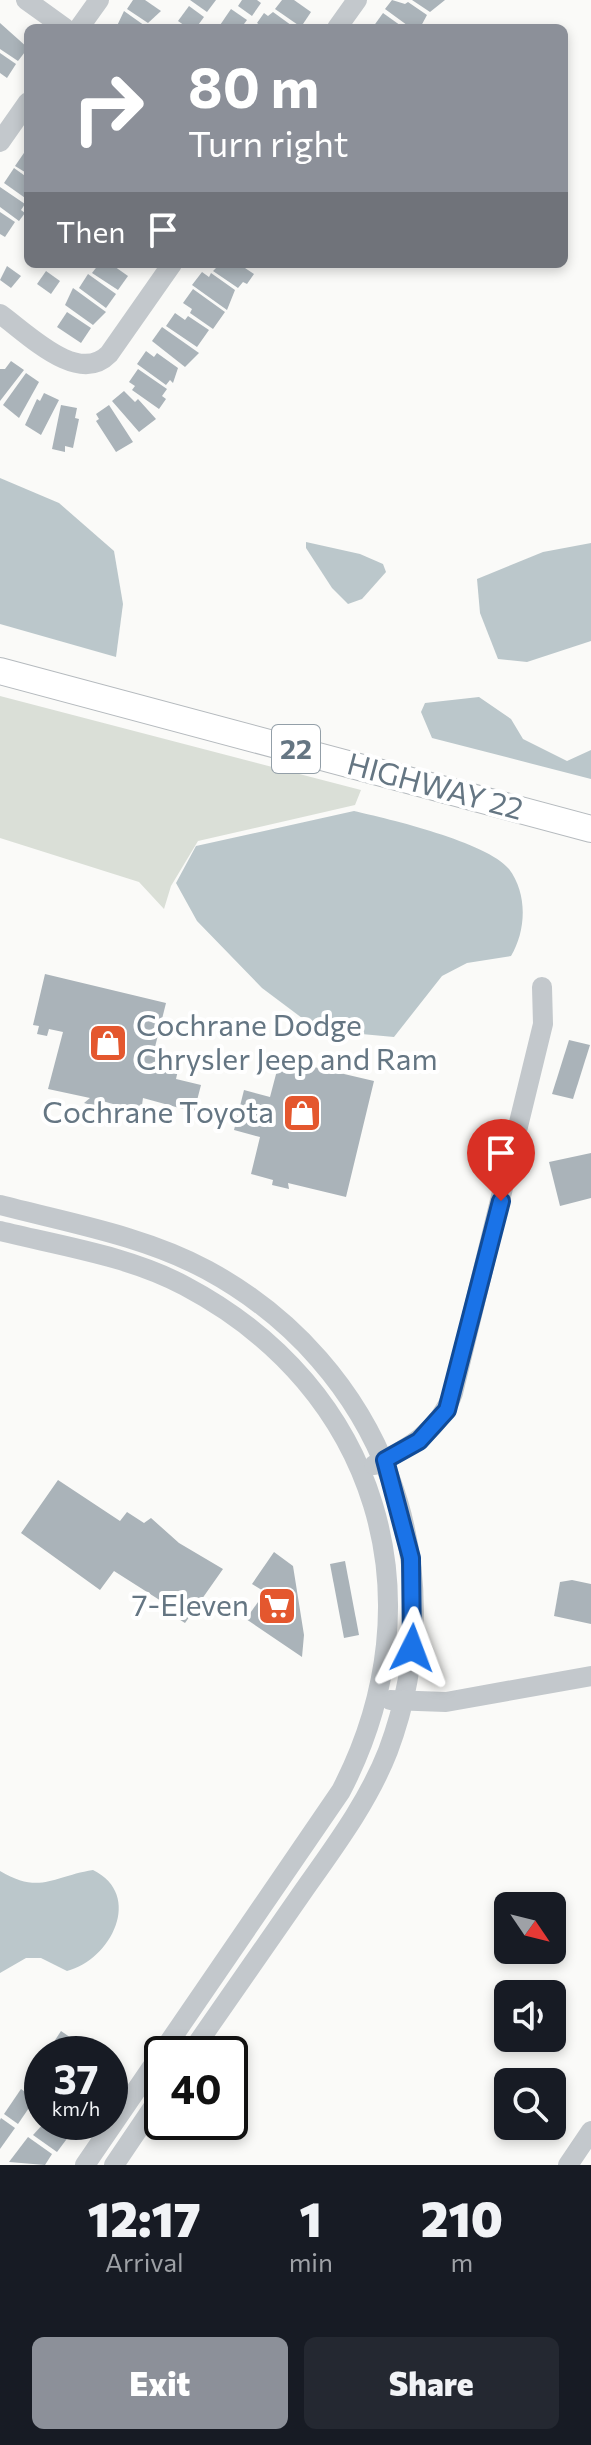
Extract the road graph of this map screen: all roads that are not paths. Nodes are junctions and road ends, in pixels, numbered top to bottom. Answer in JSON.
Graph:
{"nodes":[{"id":1,"x":26,"y":0,"type":"edge"},
{"id":2,"x":99,"y":0,"type":"edge"},
{"id":3,"x":357,"y":0,"type":"edge"},
{"id":4,"x":59,"y":24,"type":"edge"},
{"id":5,"x":82,"y":24,"type":"edge"},
{"id":6,"x":340,"y":24,"type":"edge"},
{"id":7,"x":24,"y":108,"type":"edge"},
{"id":8,"x":0,"y":142,"type":"edge"},
{"id":9,"x":169,"y":268,"type":"edge"},
{"id":10,"x":0,"y":314,"type":"edge"},
{"id":11,"x":0,"y":671,"type":"edge"},
{"id":12,"x":591,"y":829,"type":"edge"},
{"id":13,"x":542,"y":987,"type":"dead end"},
{"id":14,"x":0,"y":1205,"type":"edge"},
{"id":15,"x":0,"y":1231,"type":"edge"},
{"id":16,"x":188,"y":1261,"type":"junction"},
{"id":17,"x":181,"y":1284,"type":"junction"},
{"id":18,"x":385,"y":1460,"type":"junction"},
{"id":19,"x":361,"y":1472,"type":"junction"},
{"id":20,"x":591,"y":1676,"type":"edge"},
{"id":21,"x":378,"y":1699,"type":"junction"},
{"id":22,"x":403,"y":1702,"type":"junction"},
{"id":23,"x":202,"y":2036,"type":"edge"},
{"id":24,"x":144,"y":2121,"type":"edge"},
{"id":25,"x":591,"y":2131,"type":"edge"},
{"id":26,"x":85,"y":2165,"type":"edge"},
{"id":27,"x":114,"y":2165,"type":"edge"},
{"id":28,"x":568,"y":2165,"type":"edge"}],
"edges":[{"from":1,"to":4,"type":"street"},
{"from":2,"to":5,"type":"street"},
{"from":3,"to":6,"type":"street"},
{"from":7,"to":8,"type":"street"},
{"from":9,"to":10,"type":"street"},
{"from":11,"to":12,"type":"main road","name":"HIGHWAY 22","number":"22"},
{"from":13,"to":18,"type":"street"},
{"from":14,"to":16,"type":"street"},
{"from":15,"to":17,"type":"street"},
{"from":16,"to":17,"type":"street"},
{"from":16,"to":18,"type":"street"},
{"from":17,"to":19,"type":"street"},
{"from":18,"to":19,"type":"street"},
{"from":18,"to":22,"type":"street"},
{"from":19,"to":21,"type":"street"},
{"from":20,"to":22,"type":"street"},
{"from":21,"to":22,"type":"street"},
{"from":21,"to":26,"type":"street"},
{"from":22,"to":23,"type":"street"},
{"from":24,"to":27,"type":"street"},
{"from":25,"to":28,"type":"street"}]}
